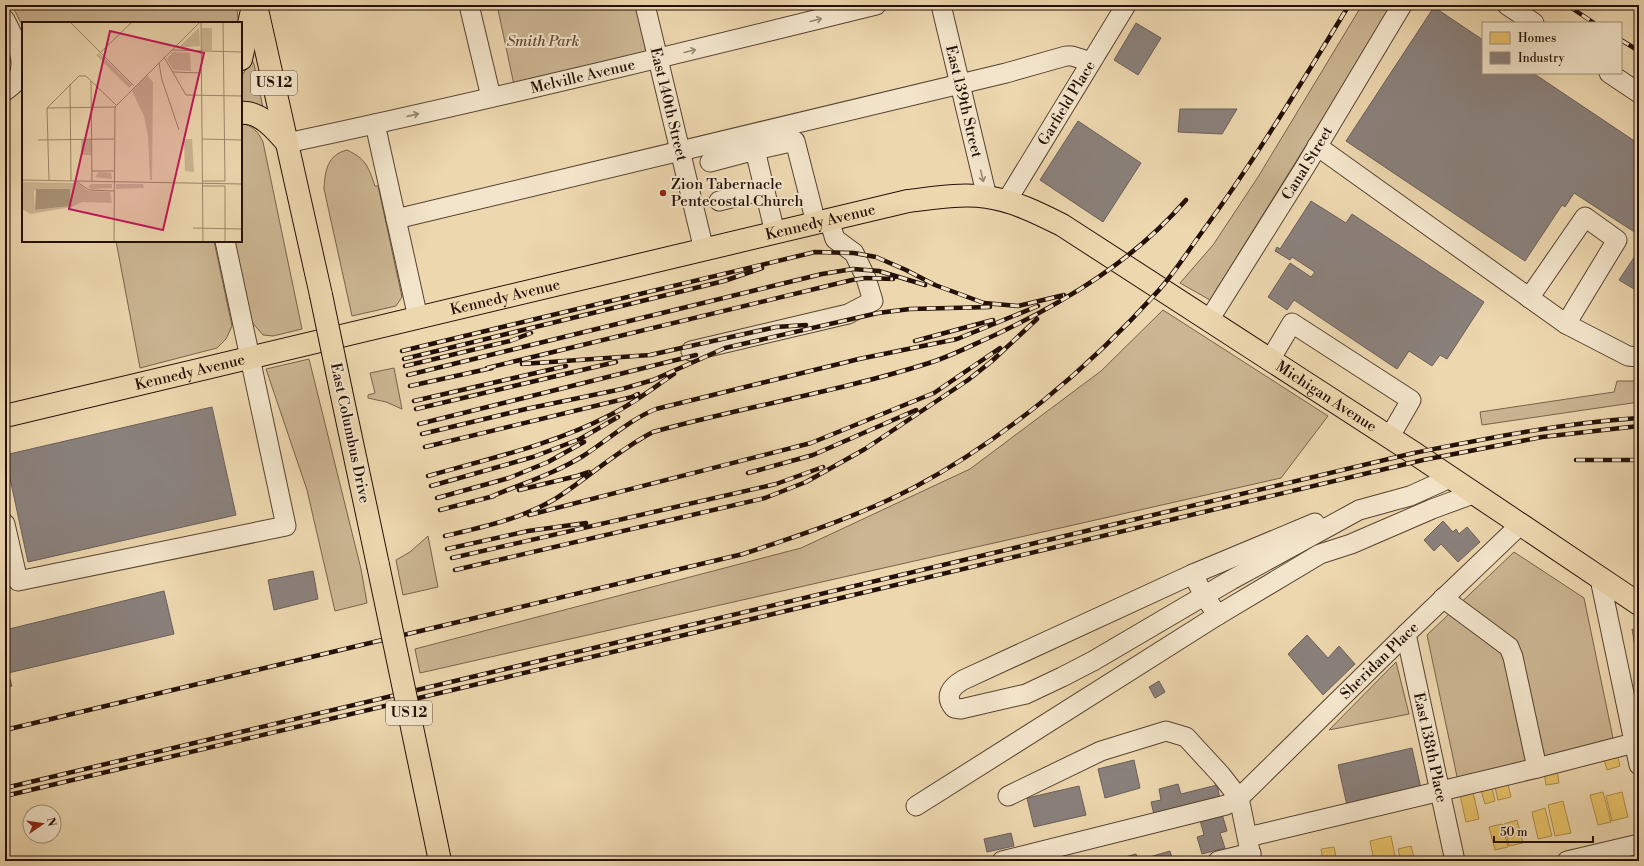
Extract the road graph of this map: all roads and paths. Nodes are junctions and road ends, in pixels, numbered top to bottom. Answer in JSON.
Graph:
{"nodes":[{"id":1,"x":255,"y":5,"type":"edge"},
{"id":2,"x":469,"y":5,"type":"edge"},
{"id":3,"x":645,"y":5,"type":"edge"},
{"id":4,"x":876,"y":5,"type":"edge"},
{"id":5,"x":941,"y":5,"type":"edge"},
{"id":6,"x":1126,"y":5,"type":"edge"},
{"id":7,"x":1402,"y":5,"type":"edge"},
{"id":8,"x":1507,"y":5,"type":"edge"},
{"id":9,"x":5,"y":20,"type":"edge"},
{"id":10,"x":1532,"y":22,"type":"edge"},
{"id":11,"x":242,"y":55,"type":"edge"},
{"id":12,"x":658,"y":58,"type":"junction"},
{"id":13,"x":1091,"y":62,"type":"junction"},
{"id":14,"x":1611,"y":74,"type":"edge"},
{"id":15,"x":960,"y":84,"type":"junction"},
{"id":16,"x":5,"y":91,"type":"edge"},
{"id":17,"x":1639,"y":93,"type":"edge"},
{"id":18,"x":491,"y":97,"type":"junction"},
{"id":19,"x":242,"y":113,"type":"edge"},
{"id":20,"x":375,"y":124,"type":"junction"},
{"id":21,"x":287,"y":143,"type":"junction"},
{"id":22,"x":1318,"y":146,"type":"junction"},
{"id":23,"x":755,"y":150,"type":"junction"},
{"id":24,"x":680,"y":151,"type":"junction"},
{"id":25,"x":710,"y":162,"type":"dead end"},
{"id":26,"x":764,"y":190,"type":"junction"},
{"id":27,"x":997,"y":199,"type":"junction"},
{"id":28,"x":719,"y":201,"type":"dead end"},
{"id":29,"x":396,"y":219,"type":"junction"},
{"id":30,"x":823,"y":221,"type":"junction"},
{"id":31,"x":775,"y":233,"type":"junction"},
{"id":32,"x":225,"y":242,"type":"edge"},
{"id":33,"x":704,"y":250,"type":"junction"},
{"id":34,"x":1529,"y":298,"type":"junction"},
{"id":35,"x":418,"y":318,"type":"junction"},
{"id":36,"x":1209,"y":320,"type":"junction"},
{"id":37,"x":1566,"y":324,"type":"junction"},
{"id":38,"x":691,"y":351,"type":"dead end"},
{"id":39,"x":1639,"y":357,"type":"edge"},
{"id":40,"x":249,"y":359,"type":"junction"},
{"id":41,"x":1270,"y":360,"type":"junction"},
{"id":42,"x":5,"y":416,"type":"edge"},
{"id":43,"x":1389,"y":438,"type":"junction"},
{"id":44,"x":1450,"y":478,"type":"junction"},
{"id":45,"x":1473,"y":494,"type":"junction"},
{"id":46,"x":1358,"y":510,"type":"junction"},
{"id":47,"x":5,"y":524,"type":"edge"},
{"id":48,"x":1520,"y":525,"type":"junction"},
{"id":49,"x":1193,"y":574,"type":"junction"},
{"id":50,"x":1600,"y":579,"type":"junction"},
{"id":51,"x":1204,"y":596,"type":"junction"},
{"id":52,"x":1443,"y":598,"type":"junction"},
{"id":53,"x":1639,"y":604,"type":"edge"},
{"id":54,"x":1218,"y":615,"type":"junction"},
{"id":55,"x":1406,"y":634,"type":"junction"},
{"id":56,"x":1635,"y":736,"type":"edge"},
{"id":57,"x":1639,"y":765,"type":"edge"},
{"id":58,"x":1537,"y":768,"type":"junction"},
{"id":59,"x":1441,"y":792,"type":"junction"},
{"id":60,"x":1008,"y":796,"type":"dead end"},
{"id":61,"x":1240,"y":798,"type":"junction"},
{"id":62,"x":916,"y":806,"type":"dead end"},
{"id":63,"x":1639,"y":844,"type":"edge"},
{"id":64,"x":1250,"y":850,"type":"edge"},
{"id":65,"x":440,"y":861,"type":"edge"},
{"id":66,"x":1002,"y":861,"type":"edge"},
{"id":67,"x":1218,"y":861,"type":"edge"},
{"id":68,"x":1455,"y":861,"type":"edge"},
{"id":69,"x":1567,"y":861,"type":"edge"}],
"edges":[{"from":1,"to":11,"type":"main road"},
{"from":1,"to":21,"type":"main road","name":"East Columbus Drive","number":"US 12"},
{"from":2,"to":18,"type":"street"},
{"from":3,"to":12,"type":"street","name":"East 140th Street"},
{"from":12,"to":4,"type":"street","name":"Melville Avenue","one_way":true},
{"from":5,"to":15,"type":"street","name":"East 139th Street"},
{"from":6,"to":13,"type":"street","name":"Garfield Place"},
{"from":7,"to":22,"type":"street","name":"Canal Street"},
{"from":8,"to":10,"type":"street"},
{"from":9,"to":16,"type":"street"},
{"from":12,"to":18,"type":"street","name":"Melville Avenue"},
{"from":12,"to":24,"type":"street","name":"East 140th Street"},
{"from":13,"to":15,"type":"street"},
{"from":13,"to":27,"type":"street","name":"Garfield Place"},
{"from":14,"to":17,"type":"street"},
{"from":15,"to":24,"type":"street"},
{"from":15,"to":27,"type":"street","name":"East 139th Street","one_way":true},
{"from":20,"to":18,"type":"street","name":"Melville Avenue","one_way":true},
{"from":19,"to":21,"type":"main road"},
{"from":20,"to":21,"type":"street","name":"Melville Avenue"},
{"from":20,"to":29,"type":"street"},
{"from":21,"to":65,"type":"main road","name":"East Columbus Drive","number":"US 12","bridge":true},
{"from":22,"to":34,"type":"street"},
{"from":22,"to":36,"type":"street","name":"Canal Street"},
{"from":23,"to":25,"type":"street"},
{"from":23,"to":26,"type":"street"},
{"from":23,"to":30,"type":"street"},
{"from":24,"to":29,"type":"street"},
{"from":24,"to":33,"type":"street","name":"East 140th Street"},
{"from":26,"to":28,"type":"street"},
{"from":26,"to":31,"type":"street"},
{"from":27,"to":30,"type":"main road","name":"Kennedy Avenue"},
{"from":27,"to":36,"type":"main road","name":"Michigan Avenue"},
{"from":29,"to":35,"type":"street"},
{"from":30,"to":31,"type":"main road","name":"Kennedy Avenue"},
{"from":30,"to":38,"type":"street"},
{"from":31,"to":33,"type":"main road","name":"Kennedy Avenue"},
{"from":32,"to":40,"type":"street"},
{"from":33,"to":35,"type":"main road","name":"Kennedy Avenue"},
{"from":34,"to":37,"type":"street"},
{"from":34,"to":37,"type":"street"},
{"from":35,"to":40,"type":"main road","name":"Kennedy Avenue"},
{"from":36,"to":41,"type":"main road","name":"Michigan Avenue"},
{"from":37,"to":39,"type":"street"},
{"from":40,"to":42,"type":"main road","name":"Kennedy Avenue"},
{"from":40,"to":47,"type":"street"},
{"from":41,"to":43,"type":"main road","name":"Michigan Avenue"},
{"from":41,"to":43,"type":"street"},
{"from":43,"to":44,"type":"main road","name":"Michigan Avenue"},
{"from":44,"to":45,"type":"main road","name":"Michigan Avenue"},
{"from":44,"to":46,"type":"street"},
{"from":45,"to":48,"type":"main road","name":"Michigan Avenue"},
{"from":45,"to":54,"type":"street"},
{"from":46,"to":49,"type":"street"},
{"from":46,"to":51,"type":"street"},
{"from":48,"to":50,"type":"main road","name":"Michigan Avenue"},
{"from":48,"to":52,"type":"street","name":"Sheridan Place"},
{"from":49,"to":51,"type":"street"},
{"from":49,"to":51,"type":"street"},
{"from":50,"to":53,"type":"main road","name":"Michigan Avenue"},
{"from":50,"to":56,"type":"street"},
{"from":51,"to":54,"type":"street"},
{"from":52,"to":55,"type":"street","name":"Sheridan Place"},
{"from":52,"to":58,"type":"street"},
{"from":54,"to":62,"type":"street"},
{"from":55,"to":59,"type":"street","name":"East 138th Place"},
{"from":55,"to":61,"type":"street","name":"Sheridan Place"},
{"from":56,"to":57,"type":"street"},
{"from":56,"to":58,"type":"street"},
{"from":58,"to":59,"type":"street"},
{"from":59,"to":64,"type":"street"},
{"from":59,"to":68,"type":"street","name":"East 138th Place"},
{"from":60,"to":61,"type":"street"},
{"from":61,"to":64,"type":"street"},
{"from":61,"to":66,"type":"street"},
{"from":63,"to":69,"type":"street"},
{"from":64,"to":67,"type":"street"}]}
